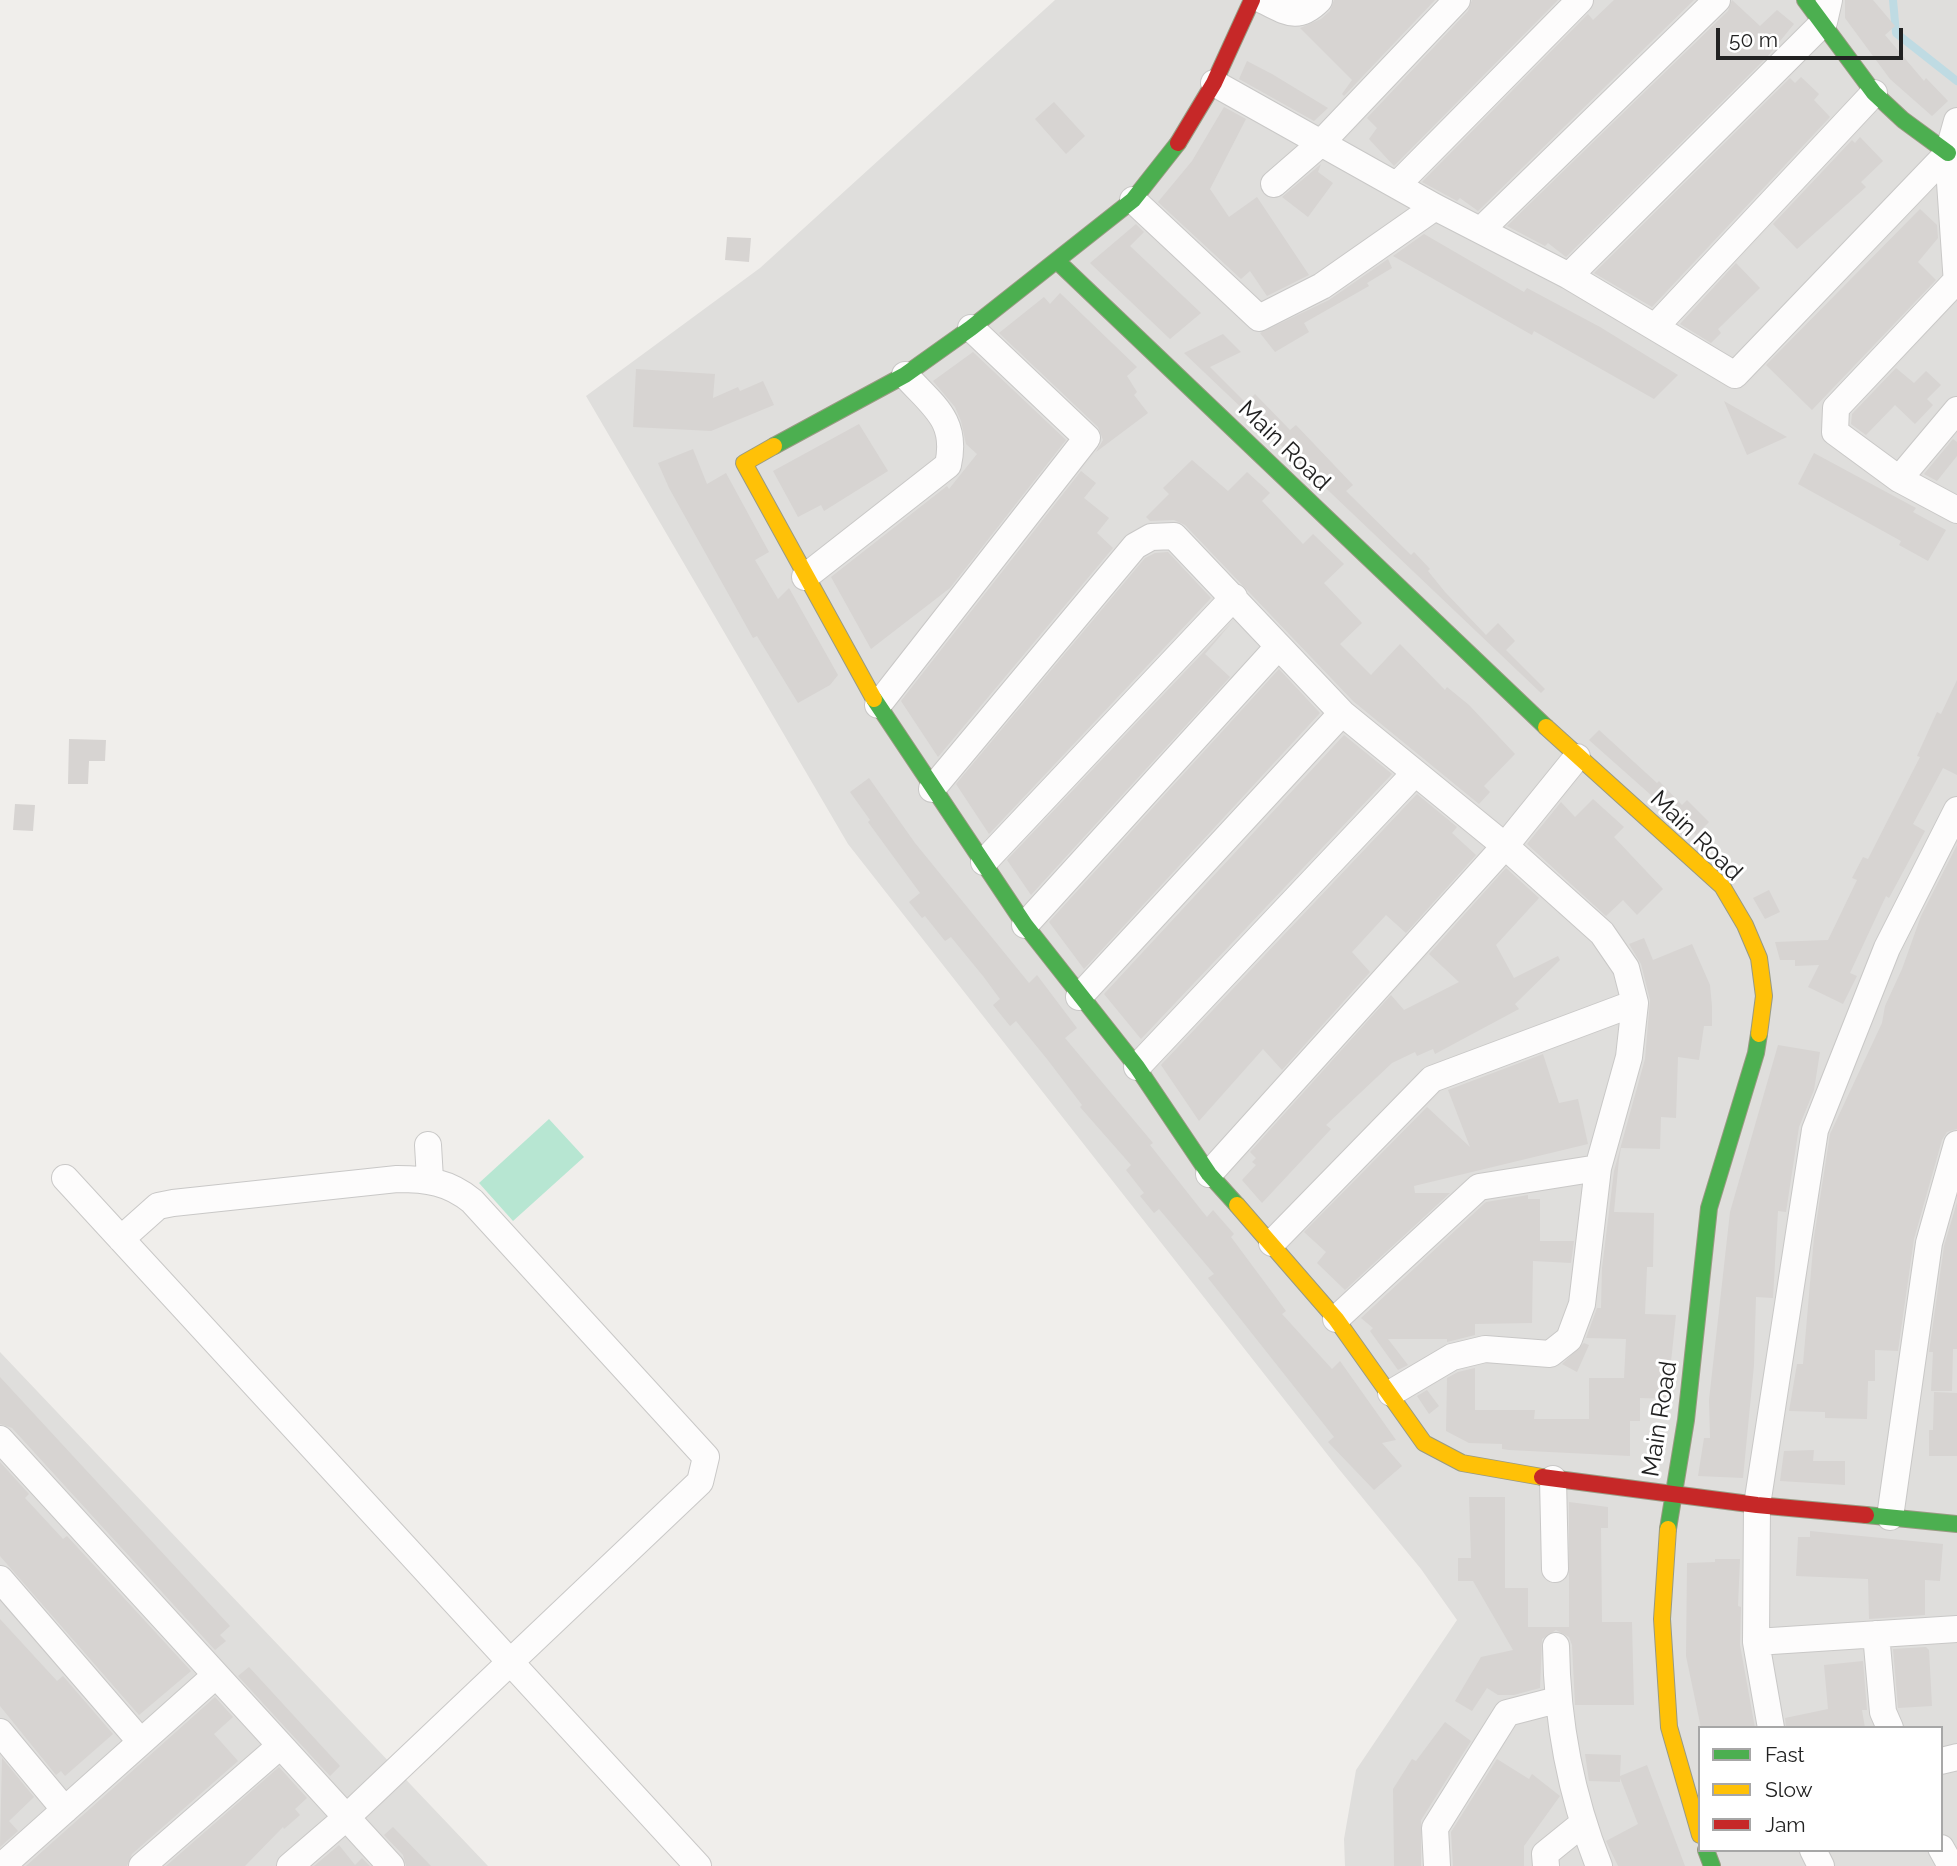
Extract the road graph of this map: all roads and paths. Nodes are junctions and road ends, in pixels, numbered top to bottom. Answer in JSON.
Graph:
{"nodes":[{"id":1,"x":1252,"y":0,"type":"edge"},
{"id":2,"x":1262,"y":0,"type":"edge"},
{"id":3,"x":1320,"y":0,"type":"edge"},
{"id":4,"x":1457,"y":0,"type":"edge"},
{"id":5,"x":1580,"y":0,"type":"edge"},
{"id":6,"x":1717,"y":0,"type":"edge"},
{"id":7,"x":1805,"y":0,"type":"edge"},
{"id":8,"x":1827,"y":11,"type":"edge"},
{"id":9,"x":1214,"y":83,"type":"junction"},
{"id":10,"x":1874,"y":93,"type":"junction"},
{"id":11,"x":1957,"y":121,"type":"edge"},
{"id":12,"x":1320,"y":144,"type":"junction"},
{"id":13,"x":1948,"y":153,"type":"junction"},
{"id":14,"x":1274,"y":184,"type":"dead end"},
{"id":15,"x":1398,"y":184,"type":"junction"},
{"id":16,"x":1133,"y":200,"type":"junction"},
{"id":17,"x":1435,"y":206,"type":"junction"},
{"id":18,"x":1482,"y":229,"type":"junction"},
{"id":19,"x":1057,"y":261,"type":"junction"},
{"id":20,"x":1569,"y":276,"type":"junction"},
{"id":21,"x":1957,"y":282,"type":"edge"},
{"id":22,"x":1655,"y":327,"type":"junction"},
{"id":23,"x":971,"y":328,"type":"junction"},
{"id":24,"x":905,"y":375,"type":"junction"},
{"id":25,"x":1957,"y":410,"type":"edge"},
{"id":26,"x":1899,"y":479,"type":"junction"},
{"id":27,"x":1957,"y":510,"type":"edge"},
{"id":28,"x":805,"y":577,"type":"junction"},
{"id":29,"x":1234,"y":597,"type":"junction"},
{"id":30,"x":1277,"y":648,"type":"junction"},
{"id":31,"x":878,"y":705,"type":"junction"},
{"id":32,"x":1342,"y":713,"type":"junction"},
{"id":33,"x":1577,"y":757,"type":"junction"},
{"id":34,"x":1414,"y":774,"type":"junction"},
{"id":35,"x":932,"y":789,"type":"junction"},
{"id":36,"x":1957,"y":810,"type":"edge"},
{"id":37,"x":1505,"y":846,"type":"junction"},
{"id":38,"x":984,"y":862,"type":"junction"},
{"id":39,"x":1025,"y":925,"type":"junction"},
{"id":40,"x":1079,"y":997,"type":"junction"},
{"id":41,"x":1635,"y":1003,"type":"junction"},
{"id":42,"x":1137,"y":1067,"type":"junction"},
{"id":43,"x":1957,"y":1144,"type":"edge"},
{"id":44,"x":428,"y":1145,"type":"dead end"},
{"id":45,"x":1598,"y":1168,"type":"junction"},
{"id":46,"x":1209,"y":1174,"type":"junction"},
{"id":47,"x":65,"y":1178,"type":"dead end"},
{"id":48,"x":430,"y":1179,"type":"junction"},
{"id":49,"x":121,"y":1239,"type":"junction"},
{"id":50,"x":1272,"y":1243,"type":"junction"},
{"id":51,"x":1336,"y":1319,"type":"junction"},
{"id":52,"x":1391,"y":1393,"type":"junction"},
{"id":53,"x":0,"y":1439,"type":"edge"},
{"id":54,"x":1553,"y":1479,"type":"junction"},
{"id":55,"x":1671,"y":1493,"type":"junction"},
{"id":56,"x":1756,"y":1505,"type":"junction"},
{"id":57,"x":1890,"y":1517,"type":"junction"},
{"id":58,"x":1957,"y":1524,"type":"edge"},
{"id":59,"x":1555,"y":1569,"type":"dead end"},
{"id":60,"x":0,"y":1579,"type":"edge"},
{"id":61,"x":1957,"y":1629,"type":"edge"},
{"id":62,"x":1876,"y":1634,"type":"junction"},
{"id":63,"x":1756,"y":1643,"type":"junction"},
{"id":64,"x":1556,"y":1646,"type":"dead end"},
{"id":65,"x":510,"y":1662,"type":"junction"},
{"id":66,"x":216,"y":1675,"type":"junction"},
{"id":67,"x":1557,"y":1700,"type":"junction"},
{"id":68,"x":1771,"y":1726,"type":"edge"},
{"id":69,"x":1889,"y":1726,"type":"edge"},
{"id":70,"x":0,"y":1732,"type":"edge"},
{"id":71,"x":141,"y":1742,"type":"junction"},
{"id":72,"x":280,"y":1746,"type":"junction"},
{"id":73,"x":65,"y":1810,"type":"junction"},
{"id":74,"x":348,"y":1816,"type":"junction"},
{"id":75,"x":1582,"y":1824,"type":"junction"},
{"id":76,"x":1698,"y":1828,"type":"edge"},
{"id":77,"x":1,"y":1865,"type":"edge"},
{"id":78,"x":142,"y":1866,"type":"edge"},
{"id":79,"x":290,"y":1866,"type":"edge"},
{"id":80,"x":391,"y":1866,"type":"edge"},
{"id":81,"x":698,"y":1866,"type":"edge"},
{"id":82,"x":1437,"y":1866,"type":"edge"},
{"id":83,"x":1546,"y":1866,"type":"edge"},
{"id":84,"x":1599,"y":1866,"type":"edge"}],
"edges":[{"from":1,"to":9,"type":"street"},
{"from":2,"to":3,"type":"street"},
{"from":4,"to":12,"type":"street"},
{"from":5,"to":15,"type":"street"},
{"from":6,"to":18,"type":"street"},
{"from":7,"to":8,"type":"street"},
{"from":8,"to":10,"type":"street"},
{"from":8,"to":20,"type":"street"},
{"from":9,"to":12,"type":"street"},
{"from":9,"to":16,"type":"street"},
{"from":10,"to":13,"type":"street"},
{"from":10,"to":22,"type":"street"},
{"from":11,"to":13,"type":"street"},
{"from":12,"to":14,"type":"street"},
{"from":12,"to":15,"type":"street"},
{"from":13,"to":21,"type":"street"},
{"from":13,"to":22,"type":"street"},
{"from":15,"to":17,"type":"street"},
{"from":16,"to":17,"type":"street"},
{"from":16,"to":19,"type":"street"},
{"from":17,"to":18,"type":"street"},
{"from":18,"to":20,"type":"street"},
{"from":19,"to":23,"type":"street"},
{"from":19,"to":33,"type":"street","name":"Main Road"},
{"from":20,"to":22,"type":"street"},
{"from":21,"to":26,"type":"street"},
{"from":23,"to":24,"type":"street"},
{"from":23,"to":31,"type":"street"},
{"from":24,"to":28,"type":"street"},
{"from":24,"to":28,"type":"street"},
{"from":25,"to":26,"type":"street"},
{"from":26,"to":27,"type":"street"},
{"from":28,"to":31,"type":"street"},
{"from":29,"to":30,"type":"street"},
{"from":29,"to":35,"type":"street"},
{"from":29,"to":38,"type":"street"},
{"from":30,"to":32,"type":"street"},
{"from":30,"to":39,"type":"street"},
{"from":31,"to":35,"type":"street"},
{"from":32,"to":34,"type":"street"},
{"from":32,"to":40,"type":"street"},
{"from":33,"to":37,"type":"street"},
{"from":33,"to":55,"type":"street","name":"Main Road"},
{"from":34,"to":37,"type":"street"},
{"from":34,"to":42,"type":"street"},
{"from":35,"to":38,"type":"street"},
{"from":36,"to":56,"type":"street"},
{"from":37,"to":41,"type":"street"},
{"from":37,"to":46,"type":"street"},
{"from":38,"to":39,"type":"street"},
{"from":39,"to":40,"type":"street"},
{"from":40,"to":42,"type":"street"},
{"from":41,"to":45,"type":"street"},
{"from":41,"to":50,"type":"street"},
{"from":42,"to":46,"type":"street"},
{"from":43,"to":57,"type":"street"},
{"from":44,"to":48,"type":"street"},
{"from":45,"to":51,"type":"street"},
{"from":45,"to":52,"type":"street"},
{"from":46,"to":50,"type":"street"},
{"from":47,"to":49,"type":"street"},
{"from":48,"to":49,"type":"street"},
{"from":48,"to":65,"type":"street"},
{"from":49,"to":65,"type":"street"},
{"from":50,"to":51,"type":"street"},
{"from":51,"to":52,"type":"street"},
{"from":52,"to":54,"type":"street"},
{"from":53,"to":66,"type":"street"},
{"from":54,"to":55,"type":"street"},
{"from":54,"to":59,"type":"street"},
{"from":55,"to":56,"type":"street"},
{"from":55,"to":76,"type":"street","name":"Main Road"},
{"from":56,"to":57,"type":"street"},
{"from":56,"to":63,"type":"street"},
{"from":57,"to":58,"type":"street"},
{"from":60,"to":71,"type":"street"},
{"from":61,"to":62,"type":"street"},
{"from":62,"to":63,"type":"street"},
{"from":62,"to":69,"type":"street"},
{"from":63,"to":68,"type":"street"},
{"from":64,"to":67,"type":"street"},
{"from":65,"to":74,"type":"street"},
{"from":65,"to":81,"type":"street"},
{"from":66,"to":71,"type":"street"},
{"from":66,"to":72,"type":"street"},
{"from":67,"to":75,"type":"street"},
{"from":67,"to":82,"type":"street"},
{"from":70,"to":73,"type":"street"},
{"from":71,"to":73,"type":"street"},
{"from":72,"to":74,"type":"street"},
{"from":72,"to":78,"type":"street"},
{"from":73,"to":77,"type":"street"},
{"from":74,"to":79,"type":"street"},
{"from":74,"to":80,"type":"street"},
{"from":75,"to":83,"type":"street"},
{"from":75,"to":84,"type":"street"}]}
